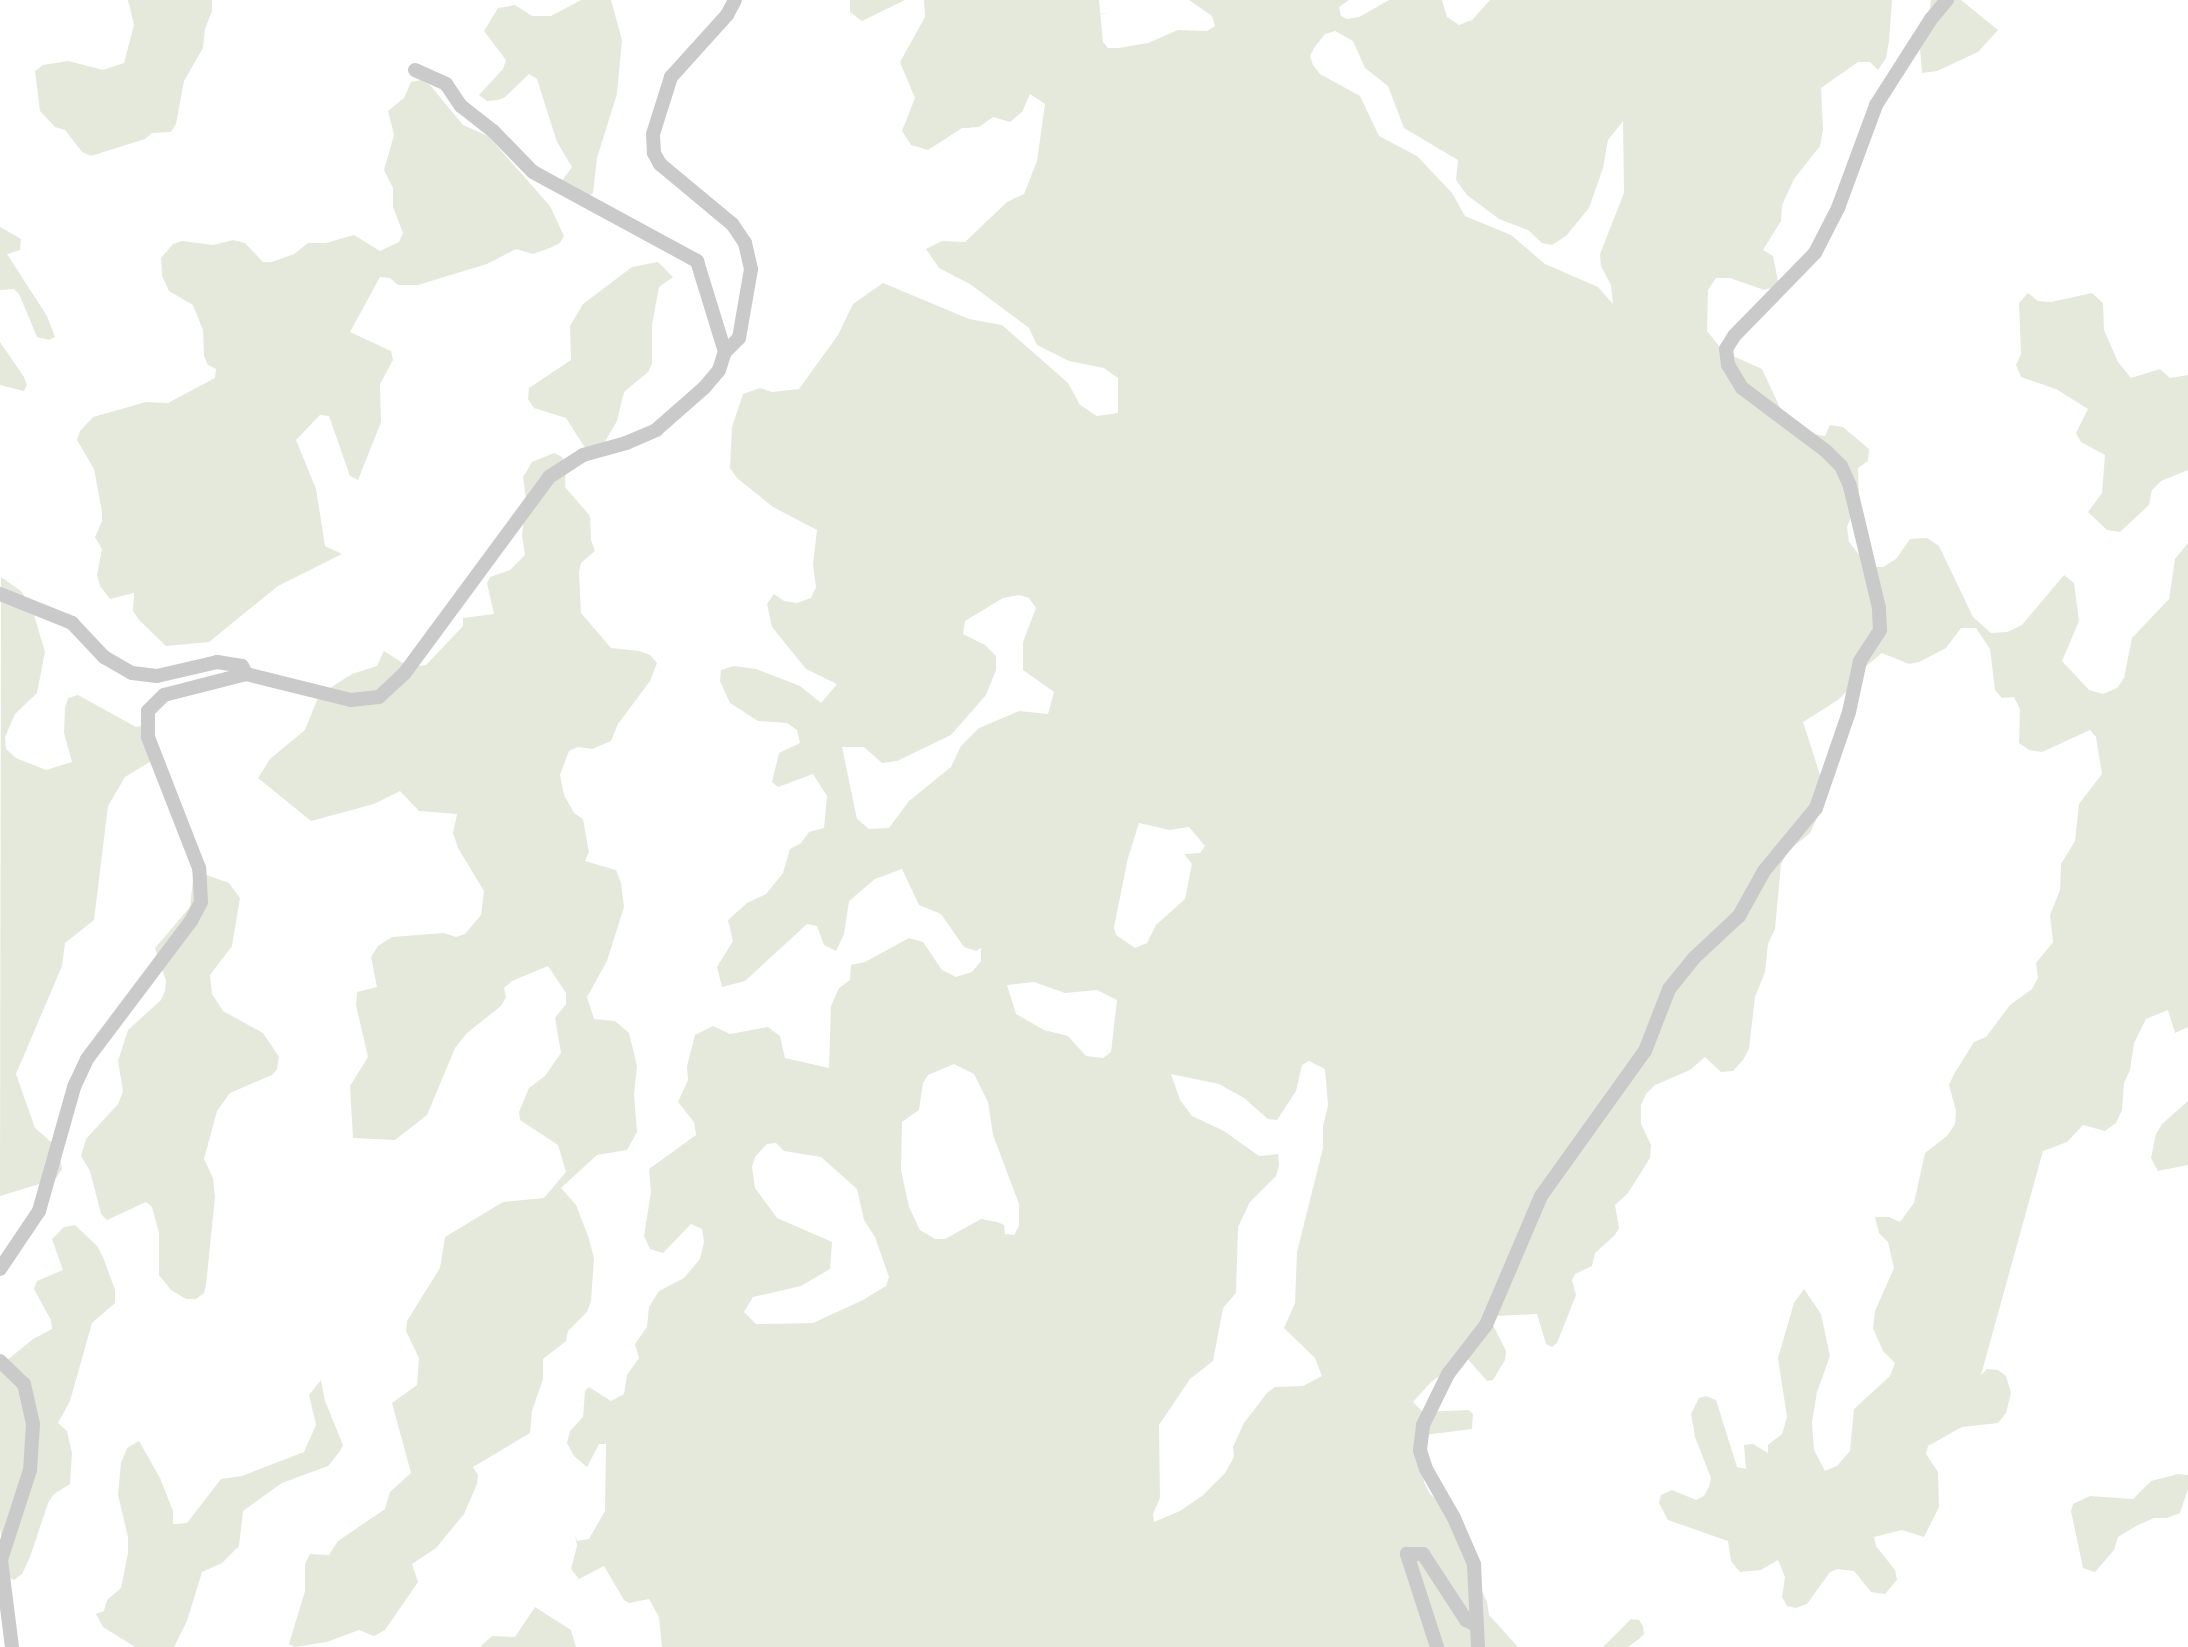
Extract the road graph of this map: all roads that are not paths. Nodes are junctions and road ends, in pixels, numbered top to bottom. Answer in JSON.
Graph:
{"nodes":[{"id":1,"x":735,"y":0,"type":"edge"},
{"id":2,"x":1947,"y":0,"type":"edge"},
{"id":3,"x":415,"y":70,"type":"dead end"},
{"id":4,"x":725,"y":352,"type":"junction"},
{"id":5,"x":0,"y":594,"type":"edge"},
{"id":6,"x":246,"y":674,"type":"junction"},
{"id":7,"x":0,"y":1269,"type":"edge"},
{"id":8,"x":0,"y":1361,"type":"edge"},
{"id":9,"x":1474,"y":1624,"type":"junction"},
{"id":10,"x":12,"y":1647,"type":"edge"},
{"id":11,"x":1437,"y":1647,"type":"edge"},
{"id":12,"x":1478,"y":1647,"type":"edge"}],
"edges":[{"from":1,"to":4,"type":"street"},
{"from":2,"to":9,"type":"street"},
{"from":3,"to":4,"type":"street"},
{"from":4,"to":6,"type":"street"},
{"from":5,"to":6,"type":"street"},
{"from":6,"to":7,"type":"street"},
{"from":8,"to":10,"type":"street"},
{"from":9,"to":11,"type":"street"},
{"from":9,"to":12,"type":"street"}]}
